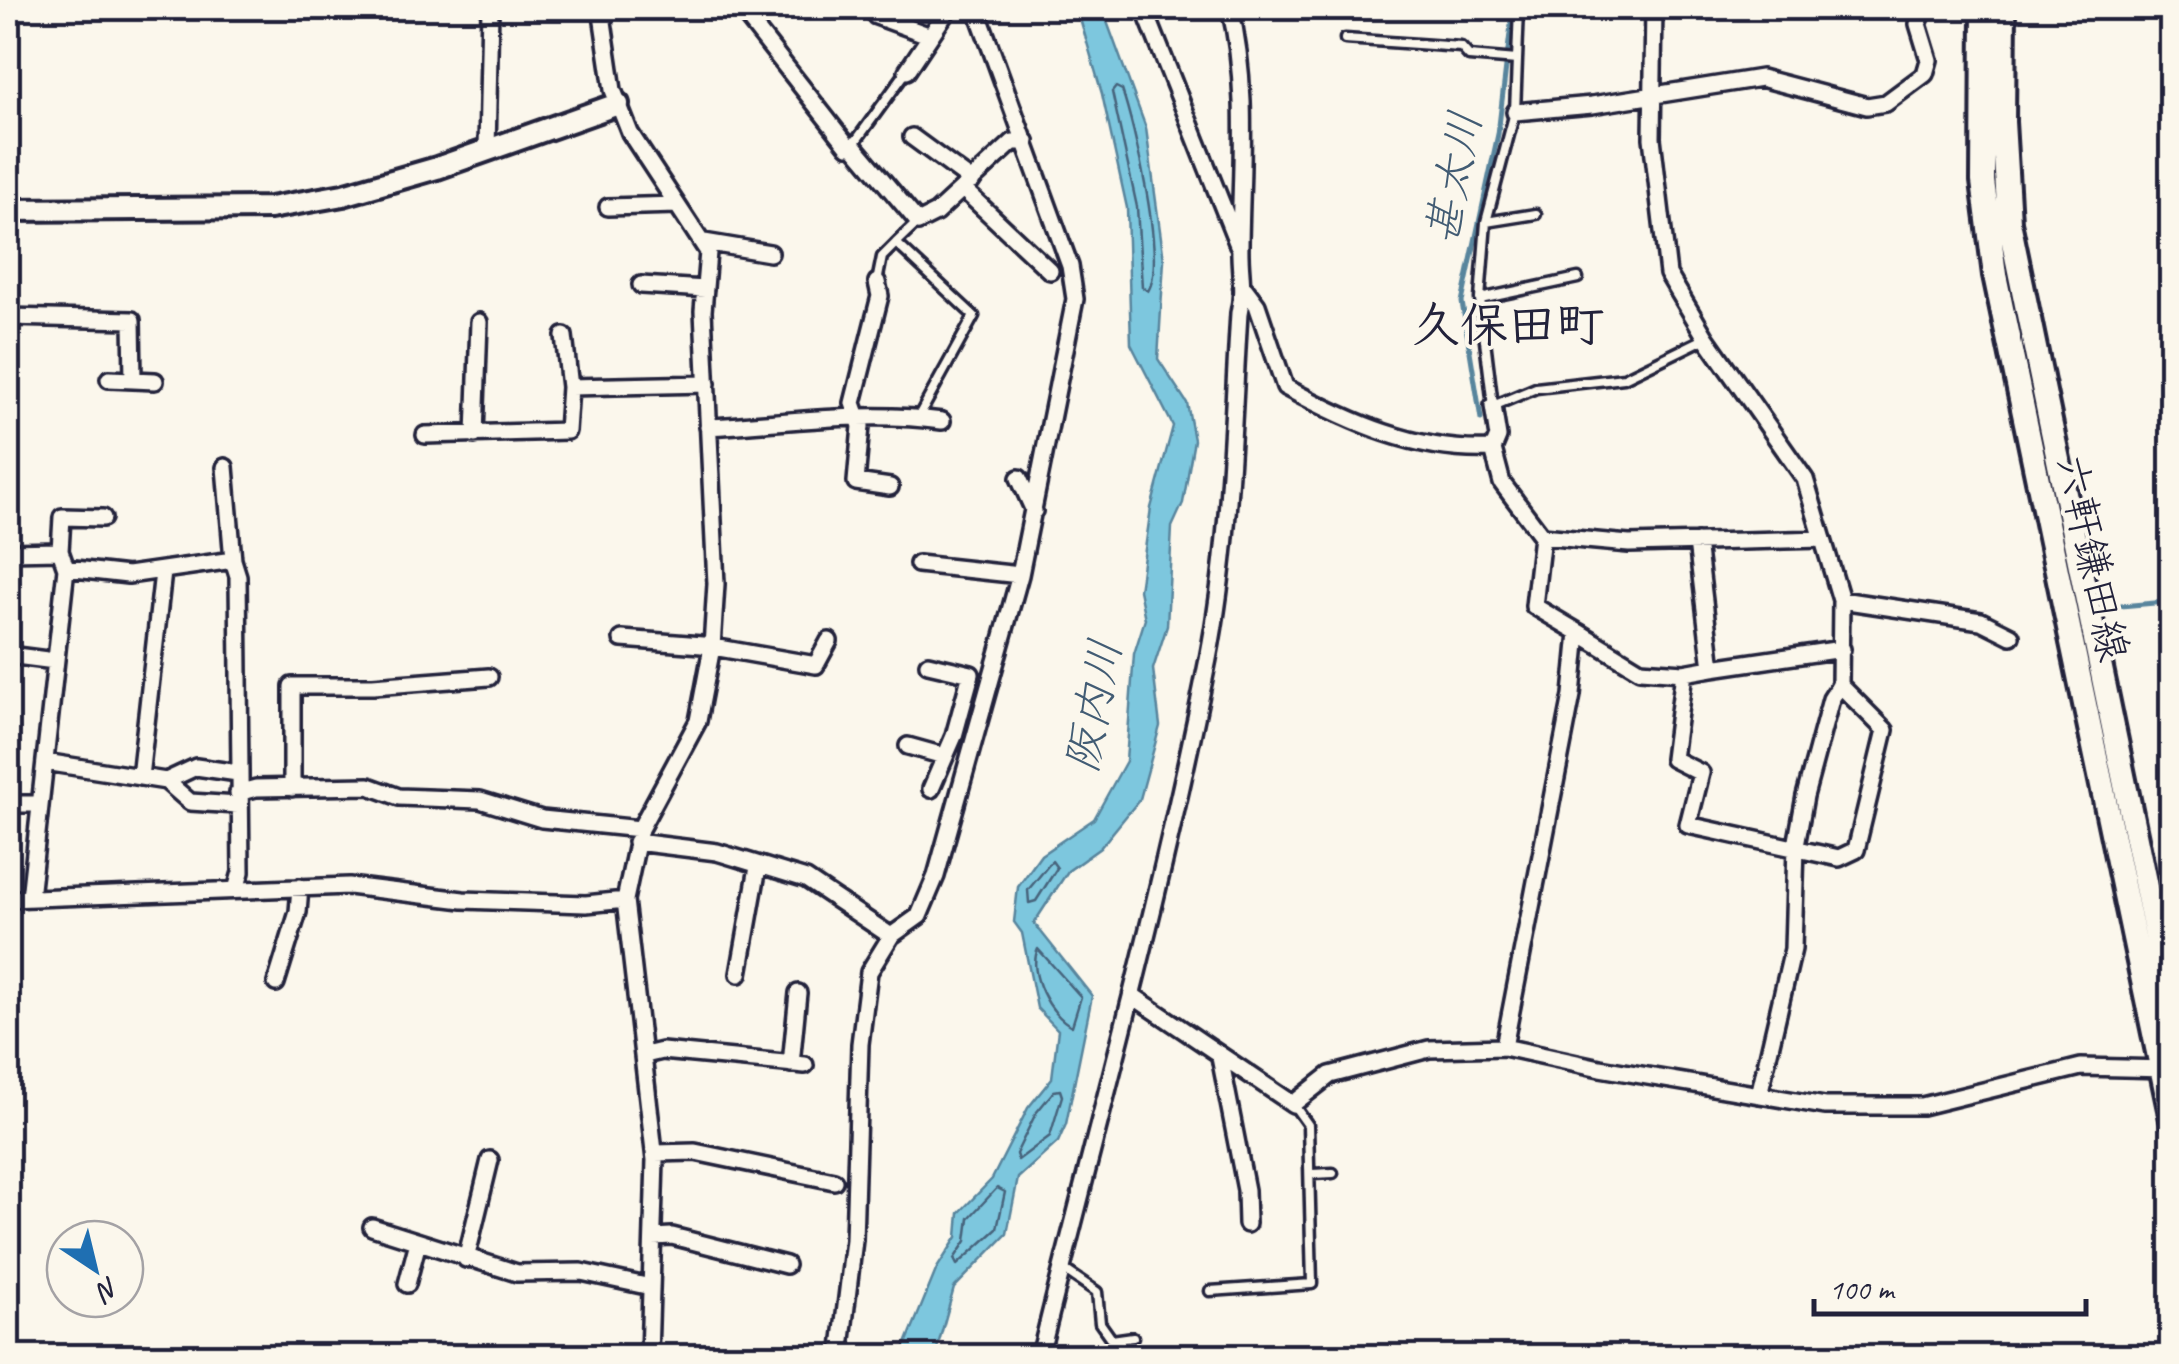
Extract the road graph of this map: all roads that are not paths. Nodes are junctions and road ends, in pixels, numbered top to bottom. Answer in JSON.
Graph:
{"nodes":[{"id":1,"x":490,"y":8,"type":"edge"},
{"id":2,"x":601,"y":8,"type":"edge"},
{"id":3,"x":740,"y":8,"type":"edge"},
{"id":4,"x":949,"y":8,"type":"edge"},
{"id":5,"x":976,"y":8,"type":"edge"},
{"id":6,"x":1144,"y":8,"type":"edge"},
{"id":7,"x":1230,"y":8,"type":"edge"},
{"id":8,"x":1519,"y":8,"type":"edge"},
{"id":9,"x":1654,"y":8,"type":"edge"},
{"id":10,"x":1925,"y":8,"type":"edge"},
{"id":11,"x":1984,"y":8,"type":"edge"},
{"id":12,"x":2004,"y":8,"type":"edge"},
{"id":13,"x":876,"y":16,"type":"dead end"},
{"id":14,"x":928,"y":35,"type":"junction"},
{"id":15,"x":1346,"y":39,"type":"dead end"},
{"id":16,"x":1516,"y":60,"type":"junction"},
{"id":17,"x":907,"y":71,"type":"joint"},
{"id":18,"x":1653,"y":96,"type":"junction"},
{"id":19,"x":618,"y":104,"type":"junction"},
{"id":20,"x":1515,"y":112,"type":"junction"},
{"id":21,"x":912,"y":136,"type":"dead end"},
{"id":22,"x":1026,"y":141,"type":"junction"},
{"id":23,"x":852,"y":145,"type":"junction"},
{"id":24,"x":487,"y":149,"type":"junction"},
{"id":25,"x":1245,"y":170,"type":"junction"},
{"id":26,"x":1210,"y":172,"type":"junction"},
{"id":27,"x":967,"y":185,"type":"junction"},
{"id":28,"x":677,"y":205,"type":"junction"},
{"id":29,"x":608,"y":206,"type":"dead end"},
{"id":30,"x":8,"y":210,"type":"edge"},
{"id":31,"x":1536,"y":214,"type":"dead end"},
{"id":32,"x":918,"y":222,"type":"junction"},
{"id":33,"x":1486,"y":222,"type":"junction"},
{"id":34,"x":704,"y":242,"type":"junction"},
{"id":35,"x":896,"y":243,"type":"junction"},
{"id":36,"x":1239,"y":249,"type":"junction"},
{"id":37,"x":770,"y":253,"type":"dead end"},
{"id":38,"x":1050,"y":270,"type":"dead end"},
{"id":39,"x":1578,"y":278,"type":"dead end"},
{"id":40,"x":876,"y":282,"type":"joint"},
{"id":41,"x":641,"y":285,"type":"dead end"},
{"id":42,"x":705,"y":289,"type":"junction"},
{"id":43,"x":1245,"y":290,"type":"junction"},
{"id":44,"x":1480,"y":299,"type":"junction"},
{"id":45,"x":8,"y":317,"type":"edge"},
{"id":46,"x":480,"y":322,"type":"dead end"},
{"id":47,"x":564,"y":336,"type":"dead end"},
{"id":48,"x":1706,"y":338,"type":"junction"},
{"id":49,"x":110,"y":379,"type":"dead end"},
{"id":50,"x":133,"y":380,"type":"junction"},
{"id":51,"x":155,"y":380,"type":"dead end"},
{"id":52,"x":707,"y":384,"type":"junction"},
{"id":53,"x":570,"y":387,"type":"junction"},
{"id":54,"x":1492,"y":406,"type":"junction"},
{"id":55,"x":854,"y":416,"type":"junction"},
{"id":56,"x":919,"y":416,"type":"junction"},
{"id":57,"x":942,"y":421,"type":"dead end"},
{"id":58,"x":708,"y":427,"type":"junction"},
{"id":59,"x":425,"y":435,"type":"dead end"},
{"id":60,"x":475,"y":435,"type":"junction"},
{"id":61,"x":1493,"y":450,"type":"junction"},
{"id":62,"x":225,"y":467,"type":"dead end"},
{"id":63,"x":1019,"y":478,"type":"dead end"},
{"id":64,"x":890,"y":487,"type":"dead end"},
{"id":65,"x":1034,"y":512,"type":"junction"},
{"id":66,"x":102,"y":518,"type":"dead end"},
{"id":67,"x":1542,"y":536,"type":"junction"},
{"id":68,"x":1823,"y":539,"type":"junction"},
{"id":69,"x":1697,"y":542,"type":"junction"},
{"id":70,"x":60,"y":551,"type":"junction"},
{"id":71,"x":8,"y":552,"type":"edge"},
{"id":72,"x":233,"y":560,"type":"junction"},
{"id":73,"x":918,"y":564,"type":"dead end"},
{"id":74,"x":66,"y":568,"type":"junction"},
{"id":75,"x":163,"y":572,"type":"junction"},
{"id":76,"x":1020,"y":575,"type":"junction"},
{"id":77,"x":1841,"y":600,"type":"junction"},
{"id":78,"x":1578,"y":632,"type":"junction"},
{"id":79,"x":2011,"y":636,"type":"dead end"},
{"id":80,"x":622,"y":640,"type":"dead end"},
{"id":81,"x":828,"y":641,"type":"dead end"},
{"id":82,"x":712,"y":647,"type":"junction"},
{"id":83,"x":1842,"y":649,"type":"junction"},
{"id":84,"x":8,"y":655,"type":"edge"},
{"id":85,"x":55,"y":661,"type":"junction"},
{"id":86,"x":928,"y":664,"type":"dead end"},
{"id":87,"x":1712,"y":668,"type":"junction"},
{"id":88,"x":1684,"y":673,"type":"junction"},
{"id":89,"x":489,"y":677,"type":"dead end"},
{"id":90,"x":1840,"y":685,"type":"junction"},
{"id":91,"x":954,"y":736,"type":"junction"},
{"id":92,"x":971,"y":742,"type":"junction"},
{"id":93,"x":908,"y":746,"type":"dead end"},
{"id":94,"x":944,"y":756,"type":"junction"},
{"id":95,"x":45,"y":762,"type":"junction"},
{"id":96,"x":238,"y":773,"type":"junction"},
{"id":97,"x":140,"y":777,"type":"junction"},
{"id":98,"x":166,"y":781,"type":"junction"},
{"id":99,"x":292,"y":788,"type":"junction"},
{"id":100,"x":931,"y":790,"type":"dead end"},
{"id":101,"x":238,"y":799,"type":"junction"},
{"id":102,"x":8,"y":804,"type":"edge"},
{"id":103,"x":39,"y":804,"type":"junction"},
{"id":104,"x":638,"y":836,"type":"junction"},
{"id":105,"x":1796,"y":846,"type":"junction"},
{"id":106,"x":758,"y":867,"type":"junction"},
{"id":107,"x":300,"y":887,"type":"junction"},
{"id":108,"x":236,"y":890,"type":"junction"},
{"id":109,"x":30,"y":898,"type":"junction"},
{"id":110,"x":8,"y":899,"type":"edge"},
{"id":111,"x":625,"y":900,"type":"junction"},
{"id":112,"x":891,"y":936,"type":"junction"},
{"id":113,"x":739,"y":974,"type":"dead end"},
{"id":114,"x":276,"y":983,"type":"dead end"},
{"id":115,"x":798,"y":994,"type":"dead end"},
{"id":116,"x":1132,"y":996,"type":"junction"},
{"id":117,"x":2172,"y":1012,"type":"edge"},
{"id":118,"x":1504,"y":1047,"type":"junction"},
{"id":119,"x":645,"y":1055,"type":"junction"},
{"id":120,"x":1220,"y":1057,"type":"junction"},
{"id":121,"x":2166,"y":1069,"type":"edge"},
{"id":122,"x":1759,"y":1095,"type":"junction"},
{"id":123,"x":1294,"y":1104,"type":"junction"},
{"id":124,"x":2172,"y":1119,"type":"edge"},
{"id":125,"x":655,"y":1153,"type":"junction"},
{"id":126,"x":490,"y":1160,"type":"dead end"},
{"id":127,"x":1333,"y":1173,"type":"dead end"},
{"id":128,"x":1312,"y":1174,"type":"junction"},
{"id":129,"x":834,"y":1181,"type":"dead end"},
{"id":130,"x":1247,"y":1224,"type":"dead end"},
{"id":131,"x":372,"y":1228,"type":"dead end"},
{"id":132,"x":653,"y":1237,"type":"junction"},
{"id":133,"x":418,"y":1242,"type":"junction"},
{"id":134,"x":466,"y":1259,"type":"junction"},
{"id":135,"x":786,"y":1265,"type":"dead end"},
{"id":136,"x":1062,"y":1268,"type":"junction"},
{"id":137,"x":407,"y":1284,"type":"dead end"},
{"id":138,"x":651,"y":1288,"type":"junction"},
{"id":139,"x":1210,"y":1290,"type":"dead end"},
{"id":140,"x":1133,"y":1338,"type":"dead end"},
{"id":141,"x":649,"y":1356,"type":"edge"},
{"id":142,"x":840,"y":1356,"type":"edge"},
{"id":143,"x":1040,"y":1356,"type":"edge"}],
"edges":[{"from":1,"to":24,"type":"street"},
{"from":2,"to":19,"type":"street"},
{"from":3,"to":23,"type":"street"},
{"from":4,"to":14,"type":"street"},
{"from":5,"to":22,"type":"street"},
{"from":6,"to":26,"type":"street"},
{"from":7,"to":25,"type":"street"},
{"from":8,"to":16,"type":"lane"},
{"from":9,"to":18,"type":"street"},
{"from":10,"to":18,"type":"street"},
{"from":11,"to":121,"type":"main road","name":"六軒鎌田線"},
{"from":12,"to":117,"type":"main road","name":"六軒鎌田線"},
{"from":13,"to":14,"type":"street"},
{"from":14,"to":17,"type":"street"},
{"from":15,"to":16,"type":"lane"},
{"from":16,"to":20,"type":"lane"},
{"from":17,"to":23,"type":"lane"},
{"from":18,"to":20,"type":"street"},
{"from":18,"to":48,"type":"street"},
{"from":19,"to":24,"type":"street"},
{"from":19,"to":28,"type":"street"},
{"from":20,"to":33,"type":"lane"},
{"from":21,"to":27,"type":"street"},
{"from":22,"to":27,"type":"street"},
{"from":22,"to":65,"type":"street"},
{"from":23,"to":32,"type":"street"},
{"from":24,"to":30,"type":"street"},
{"from":25,"to":26,"type":"street"},
{"from":25,"to":36,"type":"street"},
{"from":26,"to":36,"type":"street"},
{"from":27,"to":32,"type":"street"},
{"from":27,"to":38,"type":"street"},
{"from":28,"to":29,"type":"street"},
{"from":28,"to":34,"type":"street"},
{"from":31,"to":33,"type":"lane"},
{"from":32,"to":35,"type":"lane"},
{"from":33,"to":44,"type":"lane"},
{"from":34,"to":37,"type":"street"},
{"from":34,"to":42,"type":"street"},
{"from":35,"to":40,"type":"lane"},
{"from":35,"to":56,"type":"lane"},
{"from":36,"to":43,"type":"street"},
{"from":39,"to":44,"type":"lane"},
{"from":40,"to":55,"type":"street"},
{"from":41,"to":42,"type":"street"},
{"from":42,"to":52,"type":"street"},
{"from":43,"to":61,"type":"street"},
{"from":43,"to":116,"type":"street"},
{"from":44,"to":54,"type":"lane"},
{"from":45,"to":50,"type":"street"},
{"from":46,"to":60,"type":"street"},
{"from":47,"to":53,"type":"street"},
{"from":48,"to":54,"type":"lane"},
{"from":48,"to":68,"type":"street"},
{"from":49,"to":50,"type":"street"},
{"from":50,"to":51,"type":"street"},
{"from":52,"to":53,"type":"street"},
{"from":52,"to":58,"type":"street"},
{"from":53,"to":60,"type":"street"},
{"from":54,"to":61,"type":"street"},
{"from":55,"to":56,"type":"street"},
{"from":55,"to":58,"type":"street"},
{"from":55,"to":64,"type":"street"},
{"from":56,"to":57,"type":"street"},
{"from":58,"to":82,"type":"street"},
{"from":59,"to":60,"type":"street"},
{"from":61,"to":67,"type":"street"},
{"from":62,"to":72,"type":"street"},
{"from":63,"to":65,"type":"street"},
{"from":65,"to":76,"type":"street"},
{"from":66,"to":70,"type":"street"},
{"from":67,"to":69,"type":"street"},
{"from":67,"to":78,"type":"street"},
{"from":68,"to":69,"type":"street"},
{"from":68,"to":77,"type":"street"},
{"from":69,"to":87,"type":"street"},
{"from":70,"to":71,"type":"street"},
{"from":70,"to":74,"type":"street"},
{"from":72,"to":75,"type":"street"},
{"from":72,"to":96,"type":"street"},
{"from":73,"to":76,"type":"street"},
{"from":74,"to":75,"type":"street"},
{"from":74,"to":85,"type":"street"},
{"from":75,"to":97,"type":"street"},
{"from":76,"to":92,"type":"street"},
{"from":77,"to":79,"type":"street"},
{"from":77,"to":83,"type":"street"},
{"from":78,"to":88,"type":"street"},
{"from":78,"to":118,"type":"street"},
{"from":80,"to":82,"type":"street"},
{"from":81,"to":82,"type":"street"},
{"from":82,"to":104,"type":"street"},
{"from":83,"to":87,"type":"street"},
{"from":83,"to":90,"type":"street"},
{"from":84,"to":85,"type":"street"},
{"from":85,"to":95,"type":"street"},
{"from":86,"to":91,"type":"street"},
{"from":87,"to":88,"type":"street"},
{"from":88,"to":105,"type":"street"},
{"from":89,"to":99,"type":"street"},
{"from":90,"to":105,"type":"street"},
{"from":90,"to":105,"type":"street"},
{"from":91,"to":92,"type":"street"},
{"from":91,"to":94,"type":"street"},
{"from":92,"to":112,"type":"street"},
{"from":93,"to":94,"type":"street"},
{"from":94,"to":100,"type":"street"},
{"from":95,"to":97,"type":"street"},
{"from":95,"to":103,"type":"street"},
{"from":96,"to":98,"type":"street"},
{"from":96,"to":101,"type":"street"},
{"from":97,"to":98,"type":"street"},
{"from":98,"to":101,"type":"street"},
{"from":99,"to":101,"type":"street"},
{"from":99,"to":104,"type":"street"},
{"from":101,"to":108,"type":"street"},
{"from":102,"to":103,"type":"street"},
{"from":103,"to":109,"type":"street"},
{"from":104,"to":106,"type":"street"},
{"from":104,"to":111,"type":"street"},
{"from":105,"to":122,"type":"street"},
{"from":106,"to":112,"type":"street"},
{"from":106,"to":113,"type":"street"},
{"from":107,"to":108,"type":"street"},
{"from":107,"to":111,"type":"street"},
{"from":107,"to":114,"type":"street"},
{"from":108,"to":109,"type":"street"},
{"from":109,"to":110,"type":"street"},
{"from":111,"to":119,"type":"street"},
{"from":112,"to":142,"type":"street"},
{"from":115,"to":119,"type":"street"},
{"from":116,"to":120,"type":"street"},
{"from":116,"to":136,"type":"street"},
{"from":118,"to":122,"type":"street"},
{"from":118,"to":123,"type":"street"},
{"from":119,"to":125,"type":"street"},
{"from":120,"to":123,"type":"street"},
{"from":120,"to":130,"type":"street"},
{"from":121,"to":122,"type":"street"},
{"from":121,"to":124,"type":"main road","name":"六軒鎌田線"},
{"from":123,"to":128,"type":"lane"},
{"from":125,"to":129,"type":"street"},
{"from":125,"to":132,"type":"street"},
{"from":126,"to":134,"type":"street"},
{"from":127,"to":128,"type":"lane"},
{"from":128,"to":139,"type":"lane"},
{"from":131,"to":133,"type":"street"},
{"from":132,"to":135,"type":"street"},
{"from":132,"to":138,"type":"street"},
{"from":133,"to":134,"type":"street"},
{"from":133,"to":137,"type":"street"},
{"from":134,"to":138,"type":"street"},
{"from":136,"to":140,"type":"lane"},
{"from":136,"to":143,"type":"street"},
{"from":138,"to":141,"type":"street"}]}
